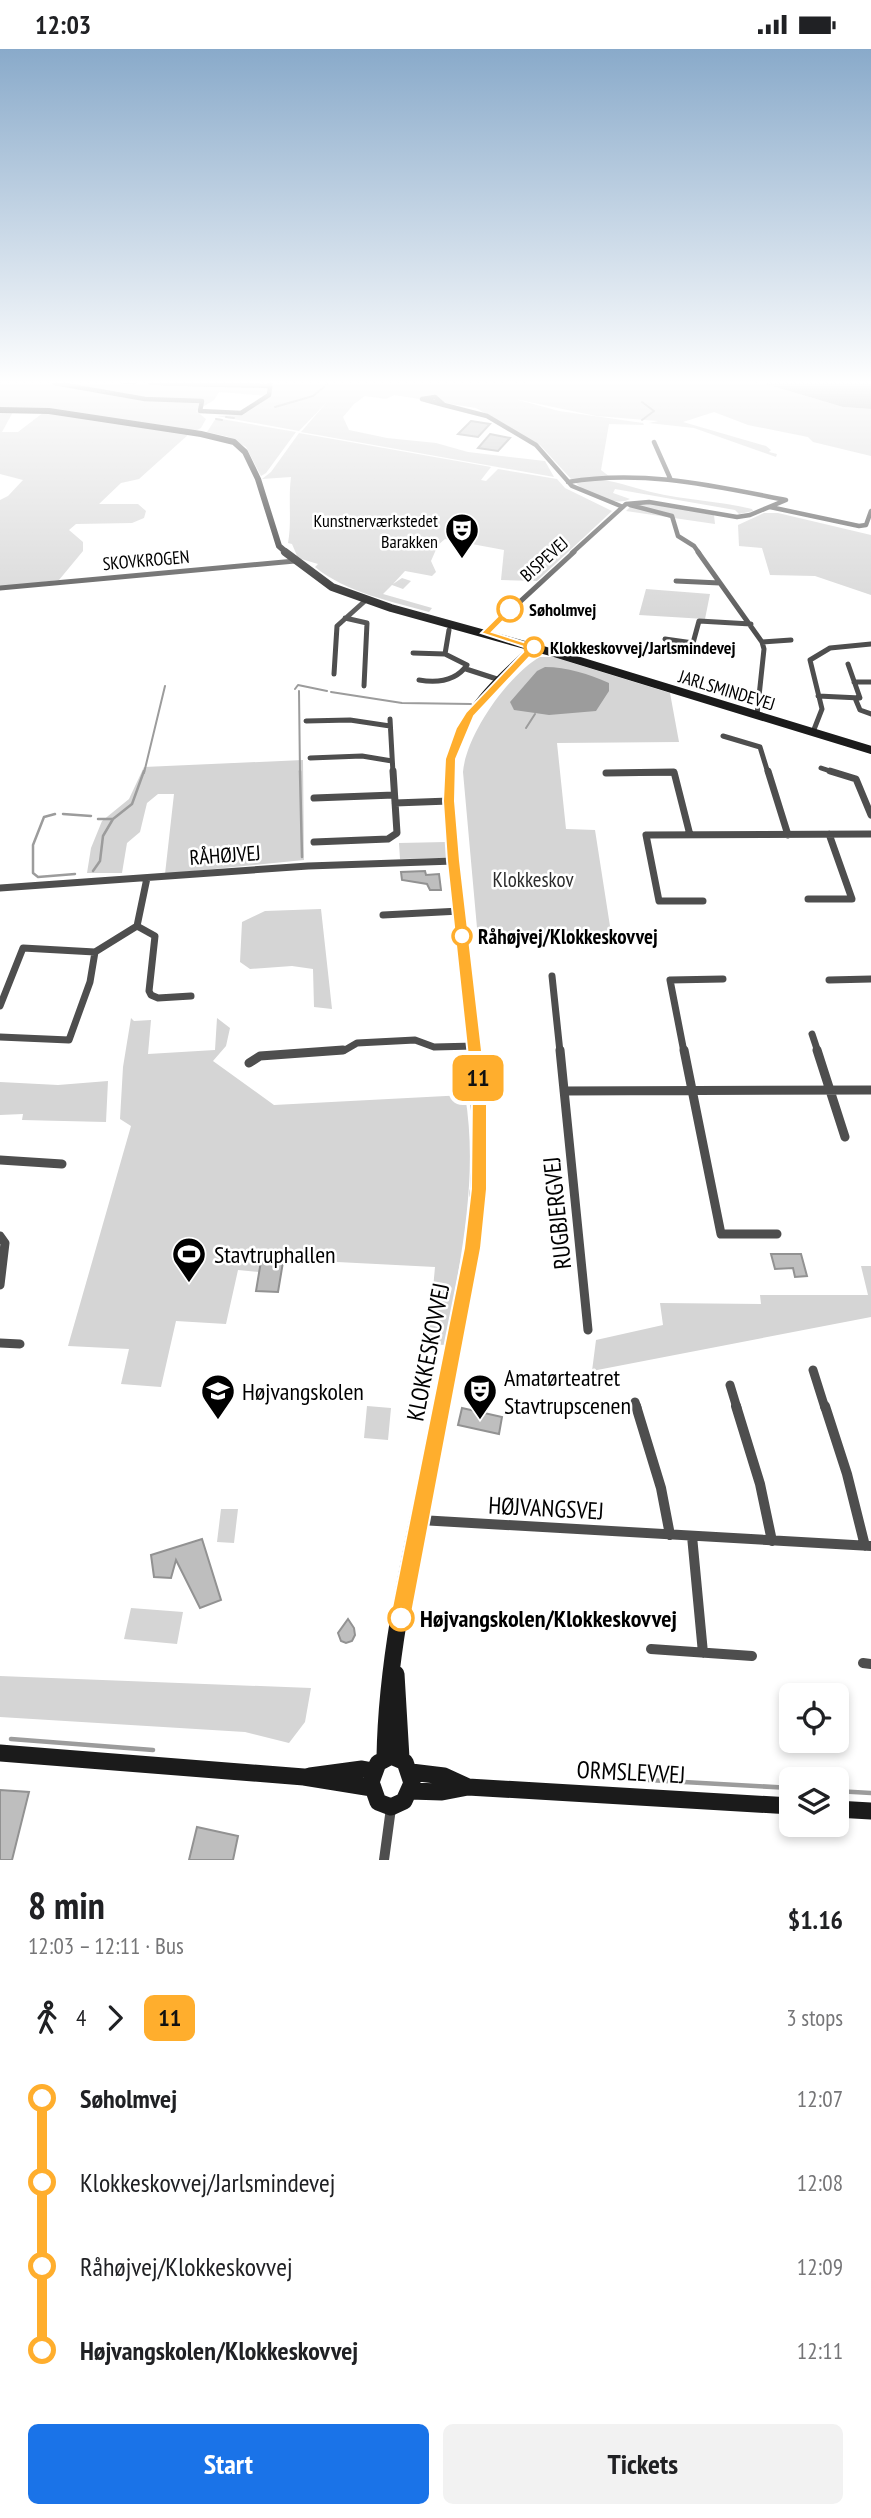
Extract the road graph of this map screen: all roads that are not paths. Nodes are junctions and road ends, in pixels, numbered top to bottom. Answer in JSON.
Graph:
{"nodes":[{"id":1,"x":251,"y":465,"type":"edge"},
{"id":2,"x":553,"y":465,"type":"edge"},
{"id":3,"x":664,"y":465,"type":"edge"},
{"id":4,"x":670,"y":478,"type":"junction"},
{"id":5,"x":568,"y":482,"type":"junction"},
{"id":6,"x":624,"y":505,"type":"junction"},
{"id":7,"x":770,"y":507,"type":"junction"},
{"id":8,"x":871,"y":513,"type":"edge"},
{"id":9,"x":295,"y":561,"type":"junction"},
{"id":10,"x":676,"y":581,"type":"dead end"},
{"id":11,"x":720,"y":583,"type":"junction"},
{"id":12,"x":0,"y":588,"type":"edge"},
{"id":13,"x":366,"y":600,"type":"junction"},
{"id":14,"x":345,"y":618,"type":"junction"},
{"id":15,"x":751,"y":624,"type":"junction"},
{"id":16,"x":449,"y":629,"type":"dead end"},
{"id":17,"x":486,"y":633,"type":"junction"},
{"id":18,"x":665,"y":639,"type":"dead end"},
{"id":19,"x":791,"y":640,"type":"dead end"},
{"id":20,"x":762,"y":642,"type":"junction"},
{"id":21,"x":871,"y":645,"type":"edge"},
{"id":22,"x":534,"y":647,"type":"junction"},
{"id":23,"x":414,"y":653,"type":"dead end"},
{"id":24,"x":445,"y":654,"type":"junction"},
{"id":25,"x":848,"y":664,"type":"dead end"},
{"id":26,"x":466,"y":669,"type":"junction"},
{"id":27,"x":334,"y":674,"type":"dead end"},
{"id":28,"x":419,"y":680,"type":"dead end"},
{"id":29,"x":500,"y":680,"type":"junction"},
{"id":30,"x":854,"y":682,"type":"junction"},
{"id":31,"x":871,"y":682,"type":"edge"},
{"id":32,"x":364,"y":686,"type":"dead end"},
{"id":33,"x":818,"y":696,"type":"junction"},
{"id":34,"x":855,"y":698,"type":"junction"},
{"id":35,"x":871,"y":714,"type":"edge"},
{"id":36,"x":757,"y":715,"type":"junction"},
{"id":37,"x":306,"y":721,"type":"dead end"},
{"id":38,"x":813,"y":732,"type":"junction"},
{"id":39,"x":723,"y":736,"type":"dead end"},
{"id":40,"x":871,"y":750,"type":"edge"},
{"id":41,"x":310,"y":758,"type":"dead end"},
{"id":42,"x":393,"y":761,"type":"junction"},
{"id":43,"x":821,"y":768,"type":"dead end"},
{"id":44,"x":606,"y":773,"type":"dead end"},
{"id":45,"x":314,"y":798,"type":"dead end"},
{"id":46,"x":395,"y":799,"type":"junction"},
{"id":47,"x":449,"y":801,"type":"junction"},
{"id":48,"x":871,"y":815,"type":"edge"},
{"id":49,"x":829,"y":834,"type":"junction"},
{"id":50,"x":871,"y":834,"type":"edge"},
{"id":51,"x":690,"y":835,"type":"junction"},
{"id":52,"x":788,"y":835,"type":"junction"},
{"id":53,"x":314,"y":842,"type":"dead end"},
{"id":54,"x":454,"y":861,"type":"junction"},
{"id":55,"x":147,"y":878,"type":"junction"},
{"id":56,"x":0,"y":888,"type":"edge"},
{"id":57,"x":808,"y":899,"type":"dead end"},
{"id":58,"x":703,"y":901,"type":"dead end"},
{"id":59,"x":460,"y":911,"type":"junction"},
{"id":60,"x":383,"y":915,"type":"dead end"},
{"id":61,"x":137,"y":926,"type":"junction"},
{"id":62,"x":95,"y":952,"type":"junction"},
{"id":63,"x":552,"y":976,"type":"dead end"},
{"id":64,"x":723,"y":979,"type":"dead end"},
{"id":65,"x":871,"y":979,"type":"edge"},
{"id":66,"x":829,"y":980,"type":"dead end"},
{"id":67,"x":191,"y":996,"type":"dead end"},
{"id":68,"x":0,"y":1006,"type":"edge"},
{"id":69,"x":812,"y":1034,"type":"dead end"},
{"id":70,"x":0,"y":1037,"type":"edge"},
{"id":71,"x":475,"y":1045,"type":"junction"},
{"id":72,"x":249,"y":1063,"type":"dead end"},
{"id":73,"x":871,"y":1090,"type":"edge"},
{"id":74,"x":564,"y":1091,"type":"junction"},
{"id":75,"x":691,"y":1091,"type":"junction"},
{"id":76,"x":830,"y":1091,"type":"junction"},
{"id":77,"x":845,"y":1137,"type":"dead end"},
{"id":78,"x":0,"y":1160,"type":"edge"},
{"id":79,"x":62,"y":1164,"type":"dead end"},
{"id":80,"x":777,"y":1234,"type":"dead end"},
{"id":81,"x":0,"y":1236,"type":"edge"},
{"id":82,"x":0,"y":1285,"type":"edge"},
{"id":83,"x":588,"y":1330,"type":"dead end"},
{"id":84,"x":0,"y":1343,"type":"edge"},
{"id":85,"x":20,"y":1344,"type":"dead end"},
{"id":86,"x":813,"y":1370,"type":"dead end"},
{"id":87,"x":730,"y":1385,"type":"dead end"},
{"id":88,"x":635,"y":1402,"type":"dead end"},
{"id":89,"x":420,"y":1520,"type":"junction"},
{"id":90,"x":670,"y":1535,"type":"junction"},
{"id":91,"x":692,"y":1536,"type":"junction"},
{"id":92,"x":772,"y":1541,"type":"junction"},
{"id":93,"x":868,"y":1546,"type":"edge"},
{"id":94,"x":651,"y":1649,"type":"dead end"},
{"id":95,"x":703,"y":1653,"type":"junction"},
{"id":96,"x":752,"y":1656,"type":"dead end"},
{"id":97,"x":0,"y":1753,"type":"edge"},
{"id":98,"x":399,"y":1763,"type":"junction"},
{"id":99,"x":372,"y":1779,"type":"junction"},
{"id":100,"x":468,"y":1787,"type":"junction"},
{"id":101,"x":410,"y":1791,"type":"junction"},
{"id":102,"x":779,"y":1805,"type":"edge"},
{"id":103,"x":391,"y":1807,"type":"junction"},
{"id":104,"x":849,"y":1810,"type":"edge"},
{"id":105,"x":871,"y":1811,"type":"edge"},
{"id":106,"x":384,"y":1860,"type":"edge"}],
"edges":[{"from":1,"to":9,"type":"street"},
{"from":2,"to":5,"type":"street"},
{"from":3,"to":4,"type":"street"},
{"from":4,"to":5,"type":"street"},
{"from":4,"to":7,"type":"street"},
{"from":5,"to":6,"type":"street"},
{"from":6,"to":7,"type":"street"},
{"from":6,"to":11,"type":"street"},
{"from":6,"to":17,"type":"street","name":"BISPEVEJ"},
{"from":7,"to":8,"type":"street"},
{"from":9,"to":12,"type":"street","name":"SKOVKROGEN"},
{"from":9,"to":13,"type":"street"},
{"from":10,"to":11,"type":"street"},
{"from":11,"to":15,"type":"street"},
{"from":13,"to":14,"type":"street"},
{"from":13,"to":17,"type":"street"},
{"from":14,"to":27,"type":"street"},
{"from":14,"to":32,"type":"street"},
{"from":15,"to":18,"type":"street"},
{"from":15,"to":20,"type":"street"},
{"from":16,"to":24,"type":"street"},
{"from":17,"to":22,"type":"street"},
{"from":19,"to":20,"type":"street"},
{"from":20,"to":36,"type":"street"},
{"from":21,"to":33,"type":"street"},
{"from":22,"to":29,"type":"street","name":"KLOKKESKOVVEJ"},
{"from":22,"to":36,"type":"street","name":"JARLSMINDEVEJ"},
{"from":23,"to":24,"type":"street"},
{"from":24,"to":26,"type":"street"},
{"from":25,"to":30,"type":"street"},
{"from":26,"to":28,"type":"street"},
{"from":26,"to":29,"type":"street"},
{"from":29,"to":47,"type":"street","name":"KLOKKESKOVVEJ"},
{"from":30,"to":31,"type":"street"},
{"from":30,"to":34,"type":"street"},
{"from":33,"to":34,"type":"street"},
{"from":33,"to":38,"type":"street"},
{"from":34,"to":35,"type":"street"},
{"from":36,"to":38,"type":"street","name":"JARLSMINDEVEJ"},
{"from":37,"to":42,"type":"street"},
{"from":38,"to":40,"type":"street","name":"JARLSMINDEVEJ"},
{"from":39,"to":52,"type":"street"},
{"from":41,"to":42,"type":"street"},
{"from":42,"to":46,"type":"street"},
{"from":43,"to":48,"type":"street"},
{"from":44,"to":51,"type":"street"},
{"from":45,"to":46,"type":"street"},
{"from":46,"to":47,"type":"street"},
{"from":46,"to":53,"type":"street"},
{"from":47,"to":54,"type":"street","name":"KLOKKESKOVVEJ"},
{"from":49,"to":50,"type":"street"},
{"from":49,"to":52,"type":"street"},
{"from":49,"to":57,"type":"street"},
{"from":51,"to":52,"type":"street"},
{"from":51,"to":58,"type":"street"},
{"from":54,"to":55,"type":"street","name":"RÅHØJVEJ"},
{"from":54,"to":59,"type":"street","name":"KLOKKESKOVVEJ"},
{"from":55,"to":56,"type":"street","name":"RÅHØJVEJ"},
{"from":55,"to":61,"type":"street"},
{"from":59,"to":60,"type":"street"},
{"from":59,"to":71,"type":"street","name":"KLOKKESKOVVEJ"},
{"from":61,"to":62,"type":"street"},
{"from":61,"to":67,"type":"street"},
{"from":62,"to":68,"type":"street"},
{"from":62,"to":70,"type":"street"},
{"from":63,"to":74,"type":"street","name":"RUGBJERGVEJ"},
{"from":64,"to":75,"type":"street"},
{"from":65,"to":66,"type":"street"},
{"from":69,"to":76,"type":"street"},
{"from":71,"to":72,"type":"street"},
{"from":71,"to":89,"type":"street","name":"KLOKKESKOVVEJ"},
{"from":73,"to":76,"type":"street"},
{"from":74,"to":75,"type":"street"},
{"from":74,"to":83,"type":"street","name":"RUGBJERGVEJ"},
{"from":75,"to":76,"type":"street"},
{"from":75,"to":80,"type":"street"},
{"from":76,"to":77,"type":"street"},
{"from":78,"to":79,"type":"street"},
{"from":81,"to":82,"type":"street"},
{"from":84,"to":85,"type":"street"},
{"from":86,"to":93,"type":"street","name":"HØJVANGSVEJ"},
{"from":87,"to":92,"type":"street"},
{"from":88,"to":90,"type":"street"},
{"from":89,"to":90,"type":"street","name":"HØJVANGSVEJ"},
{"from":89,"to":98,"type":"street","name":"KLOKKESKOVVEJ"},
{"from":90,"to":91,"type":"street","name":"HØJVANGSVEJ"},
{"from":91,"to":92,"type":"street","name":"HØJVANGSVEJ"},
{"from":91,"to":95,"type":"street"},
{"from":92,"to":93,"type":"street","name":"HØJVANGSVEJ"},
{"from":94,"to":95,"type":"street"},
{"from":95,"to":96,"type":"street"},
{"from":97,"to":99,"type":"street"},
{"from":98,"to":99,"type":"street"},
{"from":98,"to":100,"type":"street","name":"ORMSLEVVEJ"},
{"from":98,"to":101,"type":"street","name":"KLOKKESKOVVEJ"},
{"from":99,"to":103,"type":"street"},
{"from":100,"to":101,"type":"street","name":"ORMSLEVVEJ"},
{"from":100,"to":102,"type":"street","name":"ORMSLEVVEJ"},
{"from":101,"to":103,"type":"street"},
{"from":103,"to":106,"type":"street"},
{"from":104,"to":105,"type":"street"}]}
